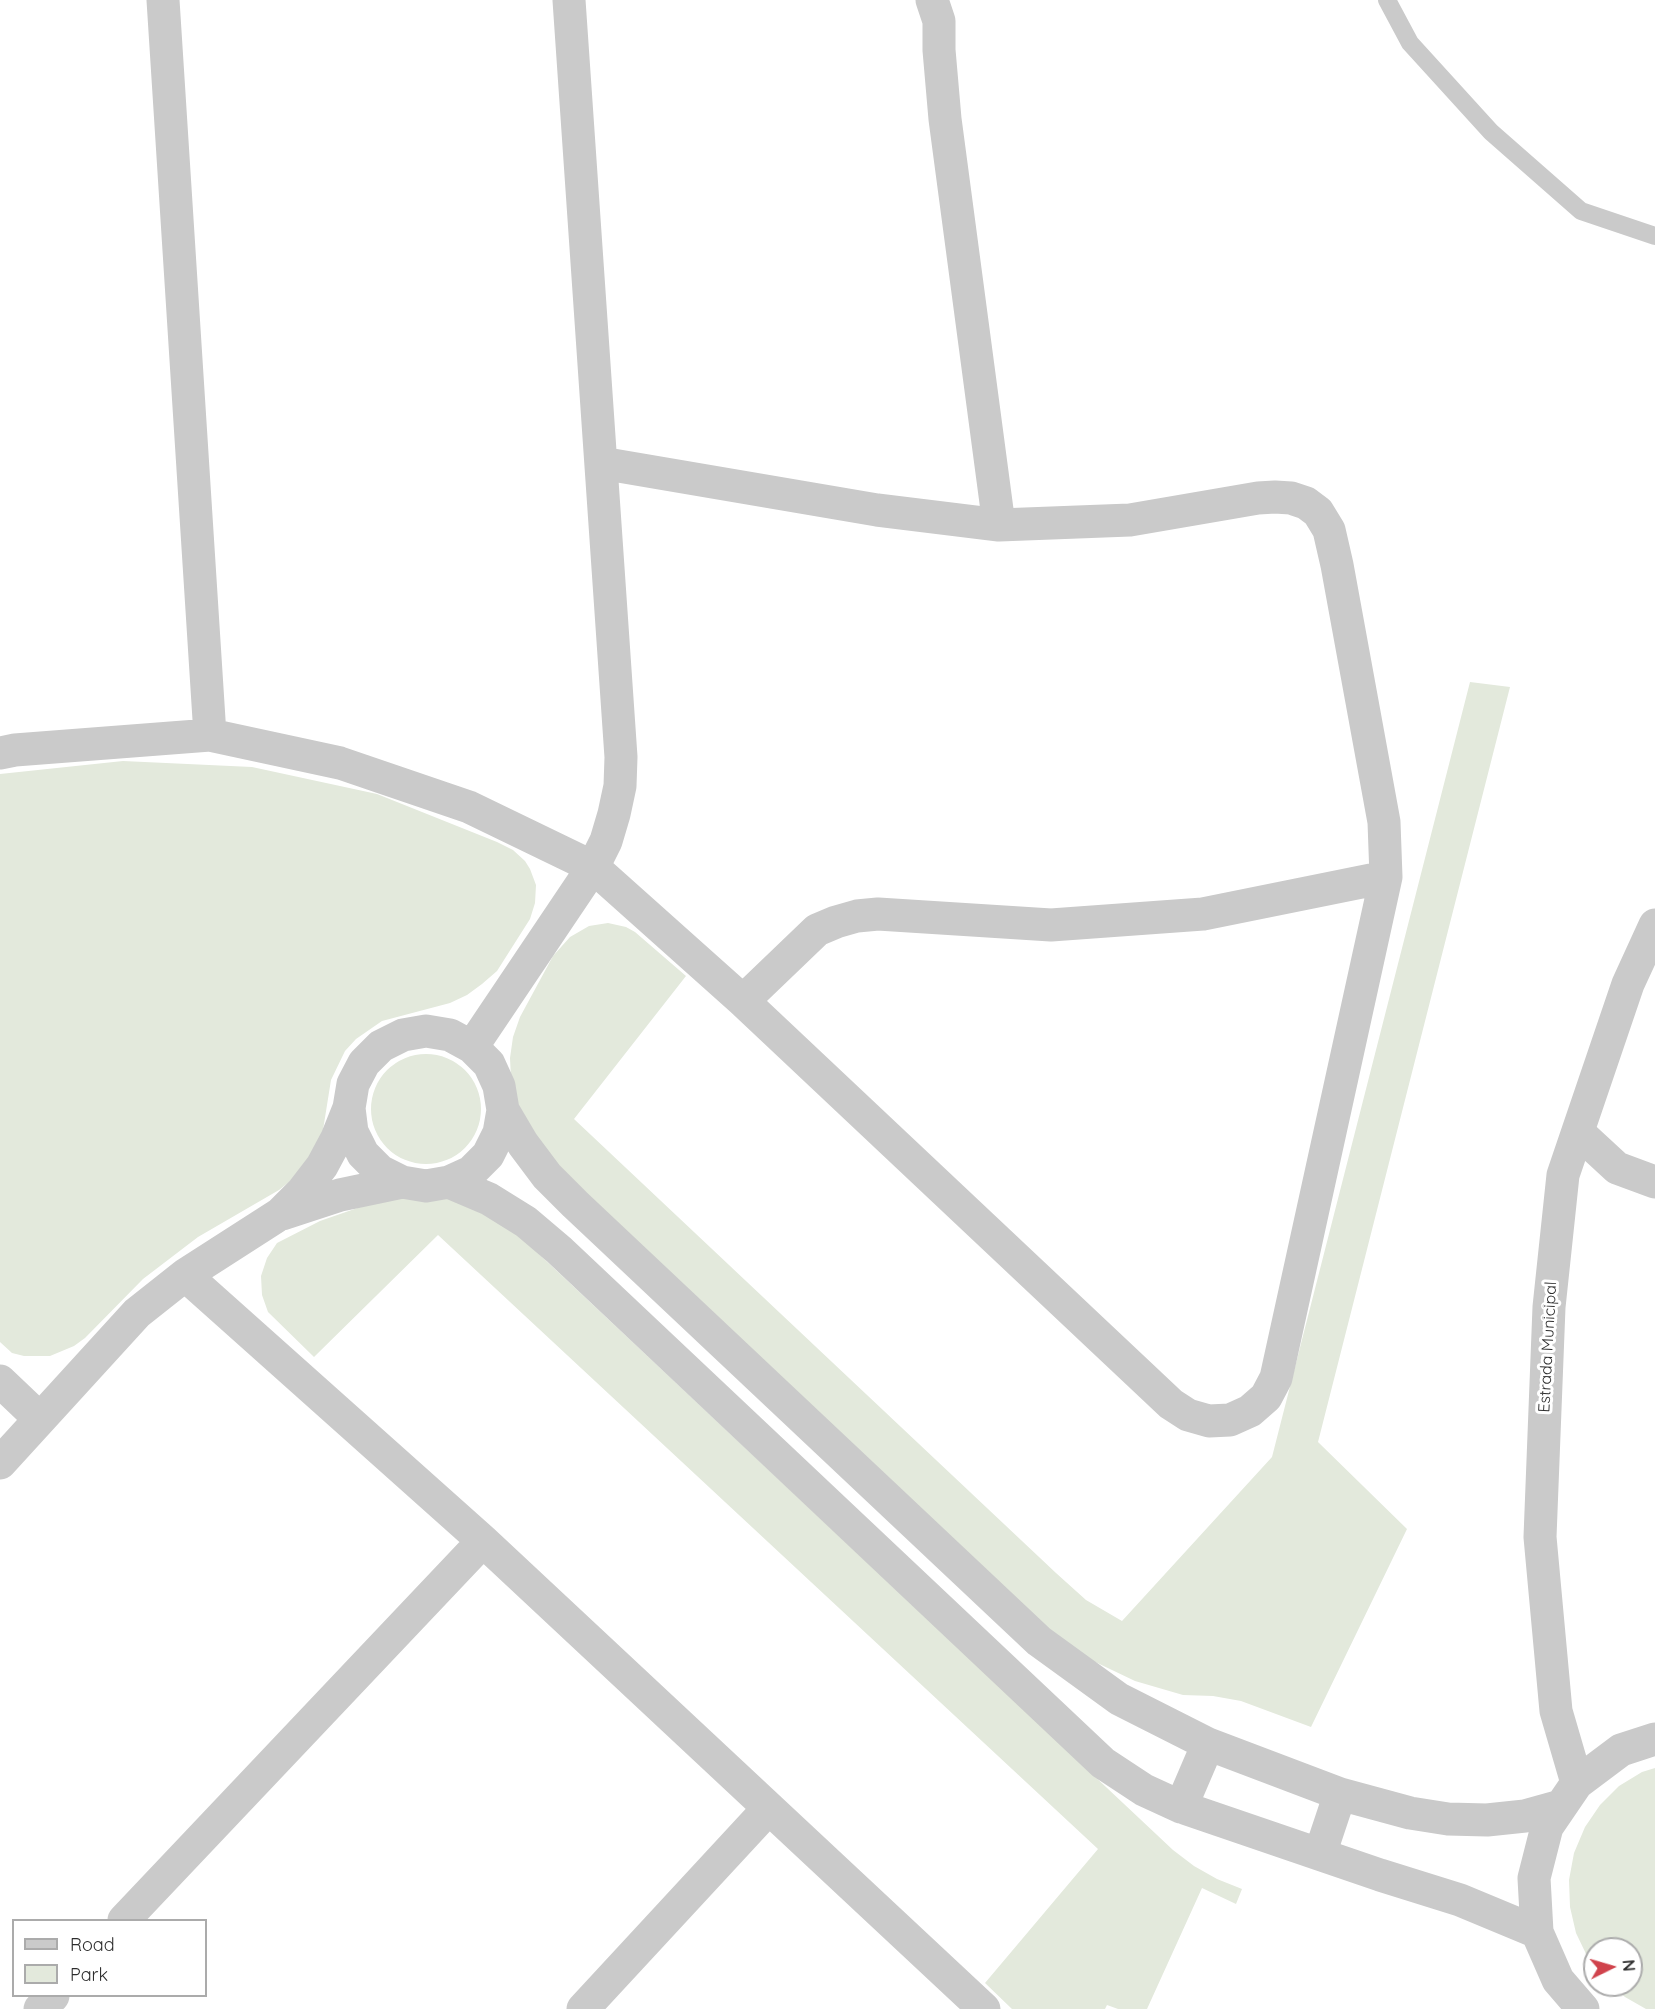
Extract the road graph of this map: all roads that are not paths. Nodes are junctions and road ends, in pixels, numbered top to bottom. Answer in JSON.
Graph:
{"nodes":[{"id":1,"x":163,"y":0,"type":"edge"},
{"id":2,"x":569,"y":0,"type":"edge"},
{"id":3,"x":932,"y":0,"type":"edge"},
{"id":4,"x":1387,"y":0,"type":"edge"},
{"id":5,"x":1655,"y":236,"type":"edge"},
{"id":6,"x":601,"y":463,"type":"junction"},
{"id":7,"x":999,"y":525,"type":"junction"},
{"id":8,"x":210,"y":735,"type":"junction"},
{"id":9,"x":0,"y":753,"type":"edge"},
{"id":10,"x":593,"y":867,"type":"junction"},
{"id":11,"x":1386,"y":877,"type":"junction"},
{"id":12,"x":1655,"y":925,"type":"edge"},
{"id":13,"x":743,"y":1001,"type":"junction"},
{"id":14,"x":472,"y":1047,"type":"junction"},
{"id":15,"x":349,"y":1108,"type":"junction"},
{"id":16,"x":503,"y":1110,"type":"junction"},
{"id":17,"x":1578,"y":1132,"type":"junction"},
{"id":18,"x":402,"y":1182,"type":"junction"},
{"id":19,"x":449,"y":1182,"type":"junction"},
{"id":20,"x":1655,"y":1182,"type":"edge"},
{"id":21,"x":280,"y":1214,"type":"junction"},
{"id":22,"x":185,"y":1275,"type":"junction"},
{"id":23,"x":0,"y":1381,"type":"edge"},
{"id":24,"x":40,"y":1419,"type":"junction"},
{"id":25,"x":0,"y":1463,"type":"edge"},
{"id":26,"x":483,"y":1541,"type":"junction"},
{"id":27,"x":1655,"y":1739,"type":"edge"},
{"id":28,"x":1208,"y":1744,"type":"junction"},
{"id":29,"x":1340,"y":1794,"type":"junction"},
{"id":30,"x":1569,"y":1794,"type":"junction"},
{"id":31,"x":1181,"y":1807,"type":"junction"},
{"id":32,"x":769,"y":1808,"type":"junction"},
{"id":33,"x":1320,"y":1854,"type":"junction"},
{"id":34,"x":125,"y":1919,"type":"edge"},
{"id":35,"x":1537,"y":1932,"type":"junction"},
{"id":36,"x":1557,"y":1995,"type":"edge"},
{"id":37,"x":51,"y":1997,"type":"edge"},
{"id":38,"x":40,"y":2009,"type":"edge"},
{"id":39,"x":583,"y":2009,"type":"edge"},
{"id":40,"x":984,"y":2009,"type":"edge"},
{"id":41,"x":1583,"y":2009,"type":"edge"}],
"edges":[{"from":1,"to":8,"type":"street"},
{"from":2,"to":6,"type":"street"},
{"from":3,"to":7,"type":"street"},
{"from":4,"to":5,"type":"lane"},
{"from":6,"to":7,"type":"street"},
{"from":6,"to":10,"type":"street"},
{"from":7,"to":11,"type":"street"},
{"from":8,"to":9,"type":"street"},
{"from":8,"to":10,"type":"street"},
{"from":10,"to":13,"type":"street"},
{"from":10,"to":14,"type":"street"},
{"from":11,"to":13,"type":"street"},
{"from":11,"to":13,"type":"street"},
{"from":12,"to":17,"type":"street","name":"Estrada Municipal"},
{"from":14,"to":15,"type":"street"},
{"from":14,"to":16,"type":"street"},
{"from":15,"to":18,"type":"street"},
{"from":15,"to":21,"type":"street"},
{"from":16,"to":19,"type":"street"},
{"from":16,"to":28,"type":"street"},
{"from":17,"to":20,"type":"street"},
{"from":17,"to":30,"type":"street","name":"Estrada Municipal"},
{"from":18,"to":19,"type":"street"},
{"from":18,"to":21,"type":"street"},
{"from":19,"to":31,"type":"street"},
{"from":21,"to":22,"type":"street"},
{"from":22,"to":24,"type":"street"},
{"from":22,"to":26,"type":"street"},
{"from":23,"to":24,"type":"street"},
{"from":24,"to":25,"type":"street"},
{"from":26,"to":32,"type":"street"},
{"from":26,"to":34,"type":"street"},
{"from":27,"to":30,"type":"street"},
{"from":28,"to":29,"type":"street"},
{"from":28,"to":31,"type":"street"},
{"from":29,"to":30,"type":"street"},
{"from":29,"to":33,"type":"street"},
{"from":30,"to":35,"type":"street"},
{"from":31,"to":33,"type":"street"},
{"from":32,"to":39,"type":"street"},
{"from":32,"to":40,"type":"street"},
{"from":33,"to":35,"type":"street"},
{"from":35,"to":36,"type":"street"},
{"from":36,"to":41,"type":"street"},
{"from":37,"to":38,"type":"street"}]}
